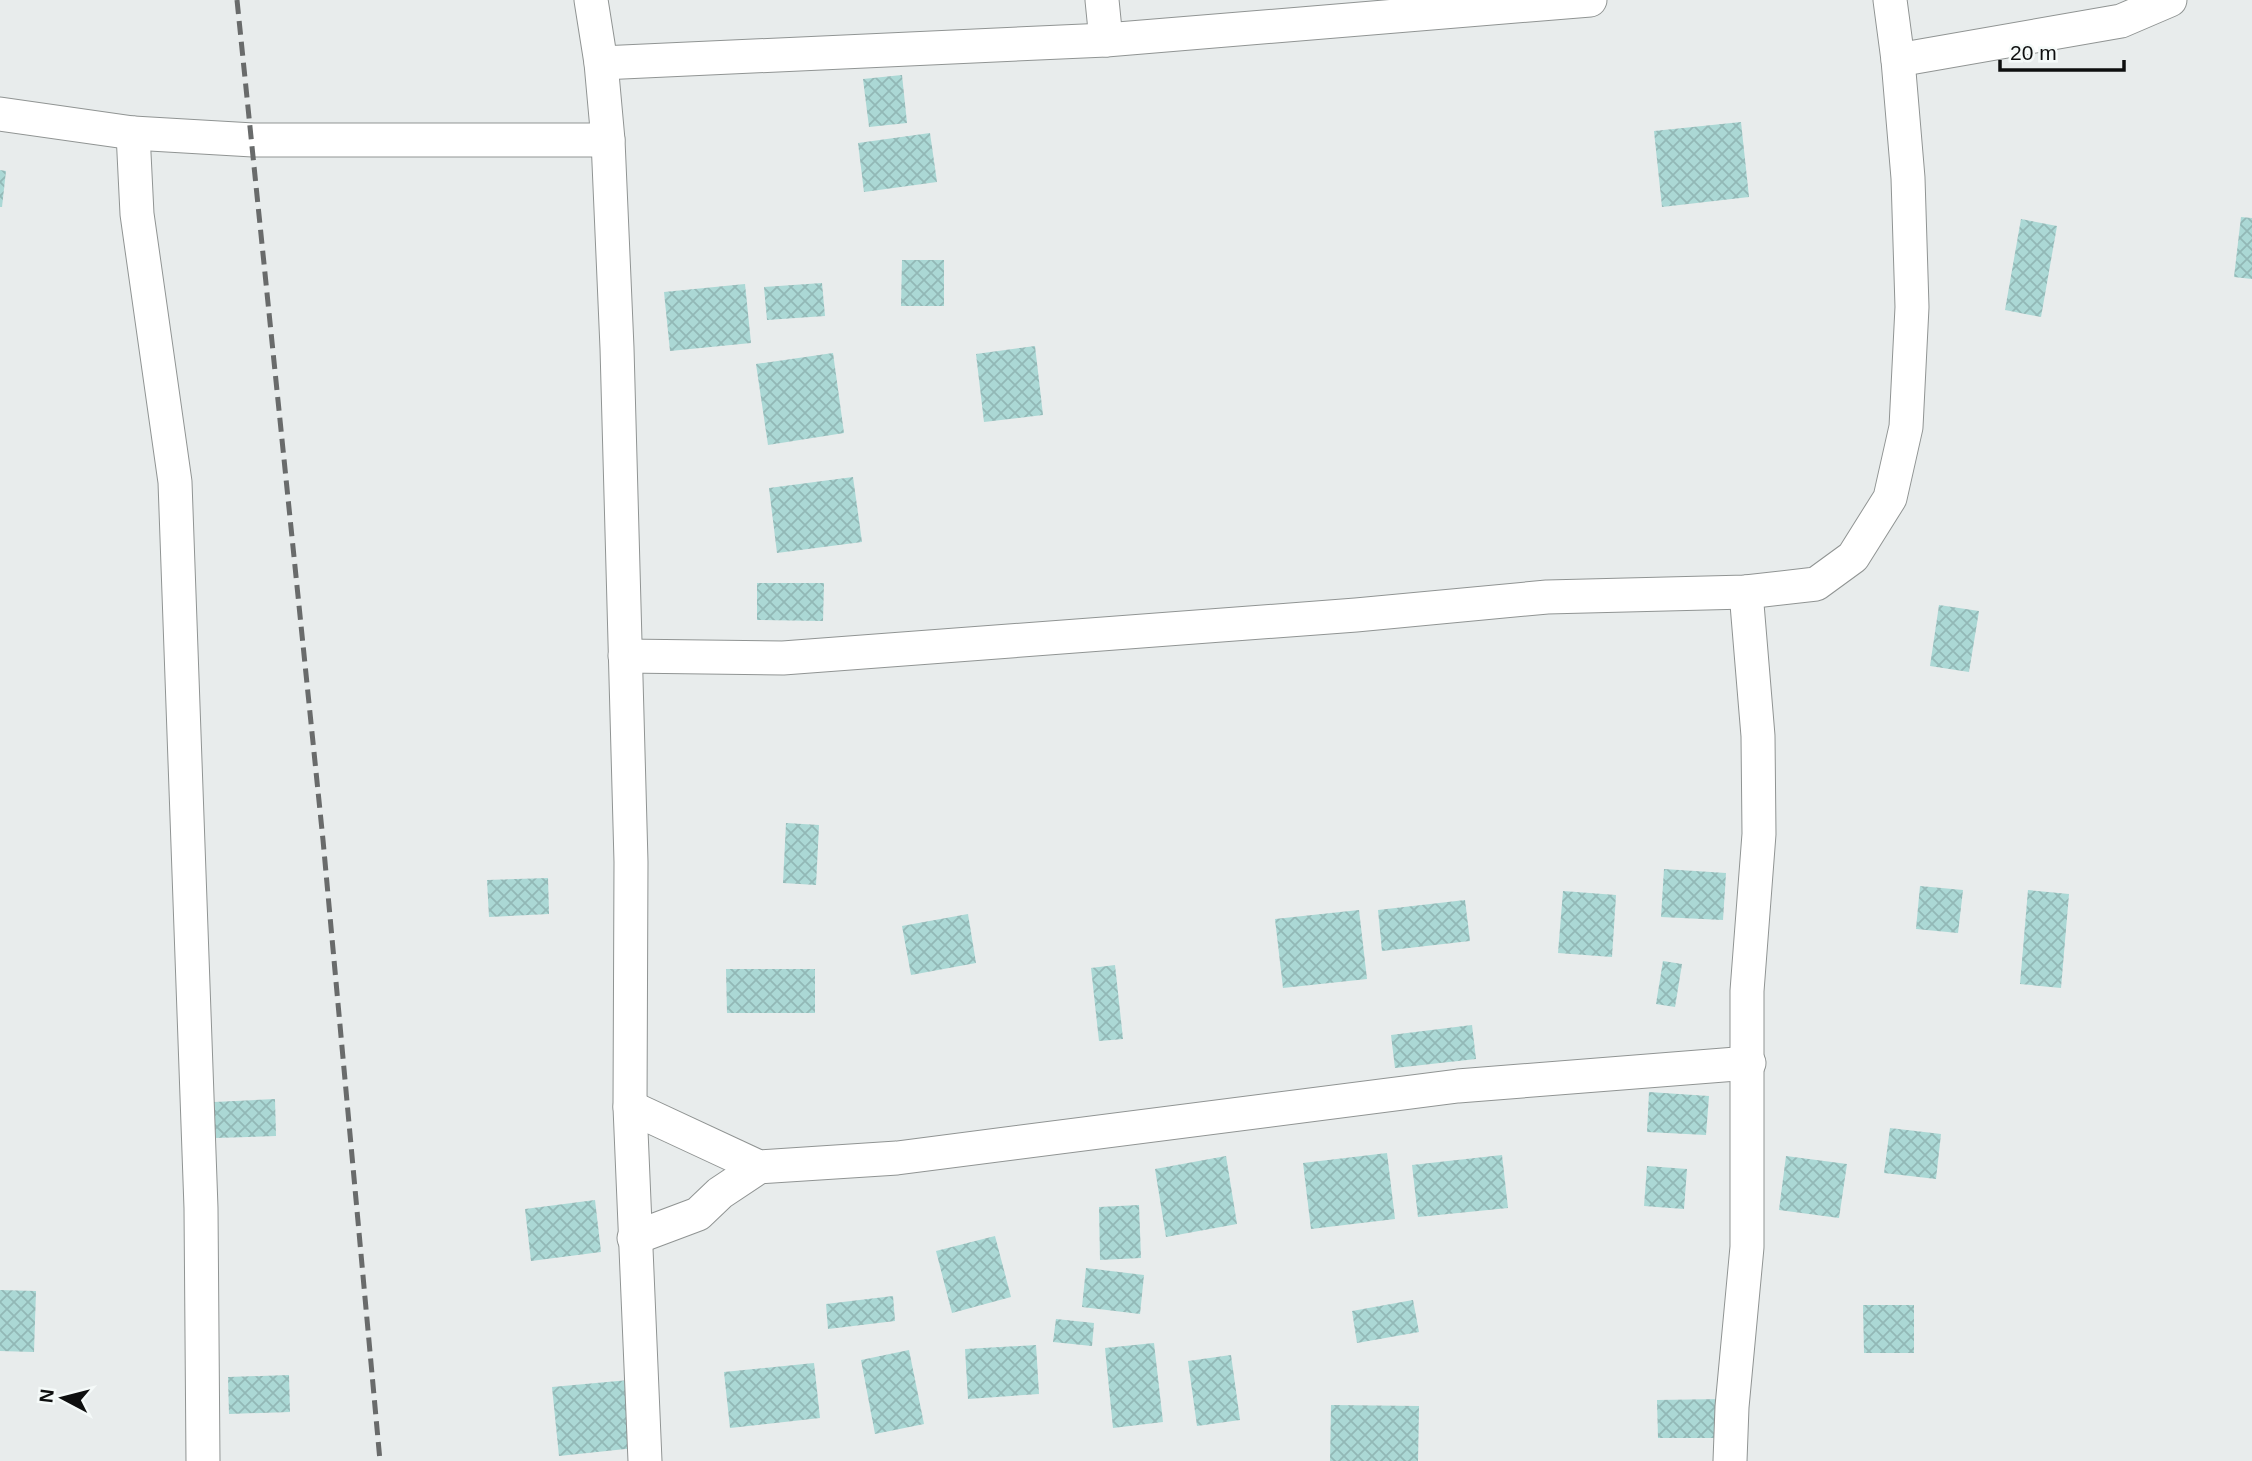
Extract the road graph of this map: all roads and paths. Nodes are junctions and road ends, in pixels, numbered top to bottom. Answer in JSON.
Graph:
{"nodes":[{"id":1,"x":591,"y":0,"type":"edge"},
{"id":2,"x":1102,"y":0,"type":"edge"},
{"id":3,"x":1590,"y":0,"type":"edge"},
{"id":4,"x":1890,"y":0,"type":"edge"},
{"id":5,"x":2170,"y":0,"type":"edge"},
{"id":6,"x":1550,"y":1,"type":"edge"},
{"id":7,"x":1106,"y":40,"type":"junction"},
{"id":8,"x":1898,"y":60,"type":"junction"},
{"id":9,"x":601,"y":63,"type":"junction"},
{"id":10,"x":0,"y":114,"type":"edge"},
{"id":11,"x":133,"y":133,"type":"junction"},
{"id":12,"x":608,"y":140,"type":"junction"},
{"id":13,"x":1746,"y":592,"type":"junction"},
{"id":14,"x":625,"y":656,"type":"junction"},
{"id":15,"x":1749,"y":1063,"type":"junction"},
{"id":16,"x":630,"y":1107,"type":"junction"},
{"id":17,"x":759,"y":1167,"type":"junction"},
{"id":18,"x":634,"y":1238,"type":"junction"},
{"id":19,"x":203,"y":1461,"type":"edge"},
{"id":20,"x":645,"y":1461,"type":"edge"},
{"id":21,"x":1730,"y":1461,"type":"edge"}],
"edges":[{"from":1,"to":9,"type":"street"},
{"from":2,"to":7,"type":"street"},
{"from":3,"to":6,"type":"street"},
{"from":4,"to":8,"type":"street"},
{"from":5,"to":8,"type":"street"},
{"from":6,"to":7,"type":"street"},
{"from":7,"to":9,"type":"street"},
{"from":8,"to":13,"type":"street"},
{"from":9,"to":12,"type":"street"},
{"from":10,"to":11,"type":"street"},
{"from":11,"to":12,"type":"street"},
{"from":11,"to":19,"type":"street"},
{"from":12,"to":14,"type":"street"},
{"from":13,"to":14,"type":"street"},
{"from":13,"to":15,"type":"street"},
{"from":14,"to":16,"type":"street"},
{"from":15,"to":17,"type":"street"},
{"from":15,"to":21,"type":"street"},
{"from":16,"to":17,"type":"street"},
{"from":16,"to":18,"type":"street"},
{"from":17,"to":18,"type":"street"},
{"from":18,"to":20,"type":"street"}]}
